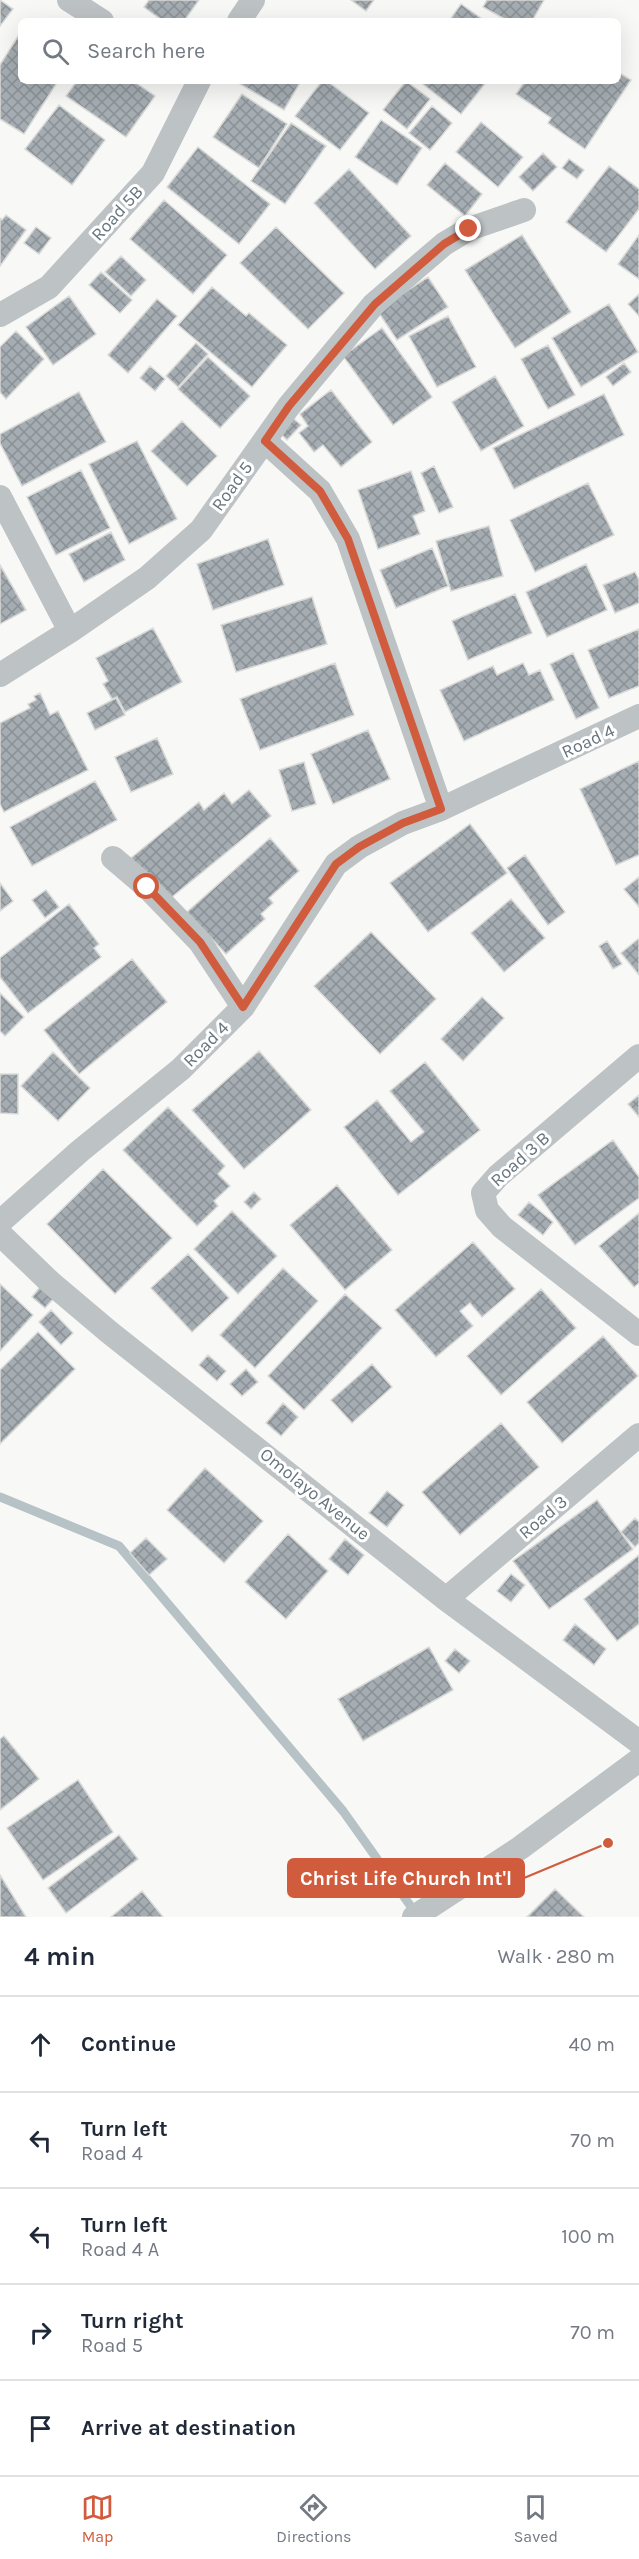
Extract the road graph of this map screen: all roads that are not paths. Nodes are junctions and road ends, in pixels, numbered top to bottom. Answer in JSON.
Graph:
{"nodes":[{"id":1,"x":69,"y":0,"type":"edge"},
{"id":2,"x":253,"y":0,"type":"edge"},
{"id":3,"x":97,"y":18,"type":"edge"},
{"id":4,"x":241,"y":18,"type":"edge"},
{"id":5,"x":197,"y":84,"type":"edge"},
{"id":6,"x":524,"y":210,"type":"dead end"},
{"id":7,"x":0,"y":315,"type":"edge"},
{"id":8,"x":265,"y":441,"type":"junction"},
{"id":9,"x":0,"y":497,"type":"edge"},
{"id":10,"x":70,"y":631,"type":"junction"},
{"id":11,"x":0,"y":675,"type":"edge"},
{"id":12,"x":639,"y":716,"type":"edge"},
{"id":13,"x":441,"y":809,"type":"junction"},
{"id":14,"x":113,"y":858,"type":"dead end"},
{"id":15,"x":243,"y":1007,"type":"junction"},
{"id":16,"x":639,"y":1056,"type":"edge"},
{"id":17,"x":0,"y":1222,"type":"edge"},
{"id":18,"x":0,"y":1234,"type":"edge"},
{"id":19,"x":639,"y":1334,"type":"edge"},
{"id":20,"x":639,"y":1435,"type":"edge"},
{"id":21,"x":446,"y":1599,"type":"junction"},
{"id":22,"x":639,"y":1742,"type":"edge"},
{"id":23,"x":639,"y":1760,"type":"edge"},
{"id":24,"x":418,"y":1915,"type":"edge"}],
"edges":[{"from":1,"to":3,"type":"street"},
{"from":2,"to":4,"type":"street"},
{"from":5,"to":7,"type":"street","name":"Road 5B"},
{"from":6,"to":8,"type":"street","name":"Road 5"},
{"from":8,"to":10,"type":"street","name":"Road 5"},
{"from":8,"to":13,"type":"street"},
{"from":9,"to":10,"type":"street"},
{"from":10,"to":11,"type":"street","name":"Road 5"},
{"from":12,"to":13,"type":"street","name":"Road 4"},
{"from":13,"to":15,"type":"street","name":"Road 4"},
{"from":14,"to":15,"type":"street"},
{"from":15,"to":17,"type":"street","name":"Road 4"},
{"from":16,"to":19,"type":"street","name":"Road 3 B"},
{"from":18,"to":21,"type":"street","name":"Omolayo Avenue"},
{"from":20,"to":21,"type":"street","name":"Road 3"},
{"from":21,"to":22,"type":"street","name":"Omolayo Avenue"},
{"from":23,"to":24,"type":"street"}]}
